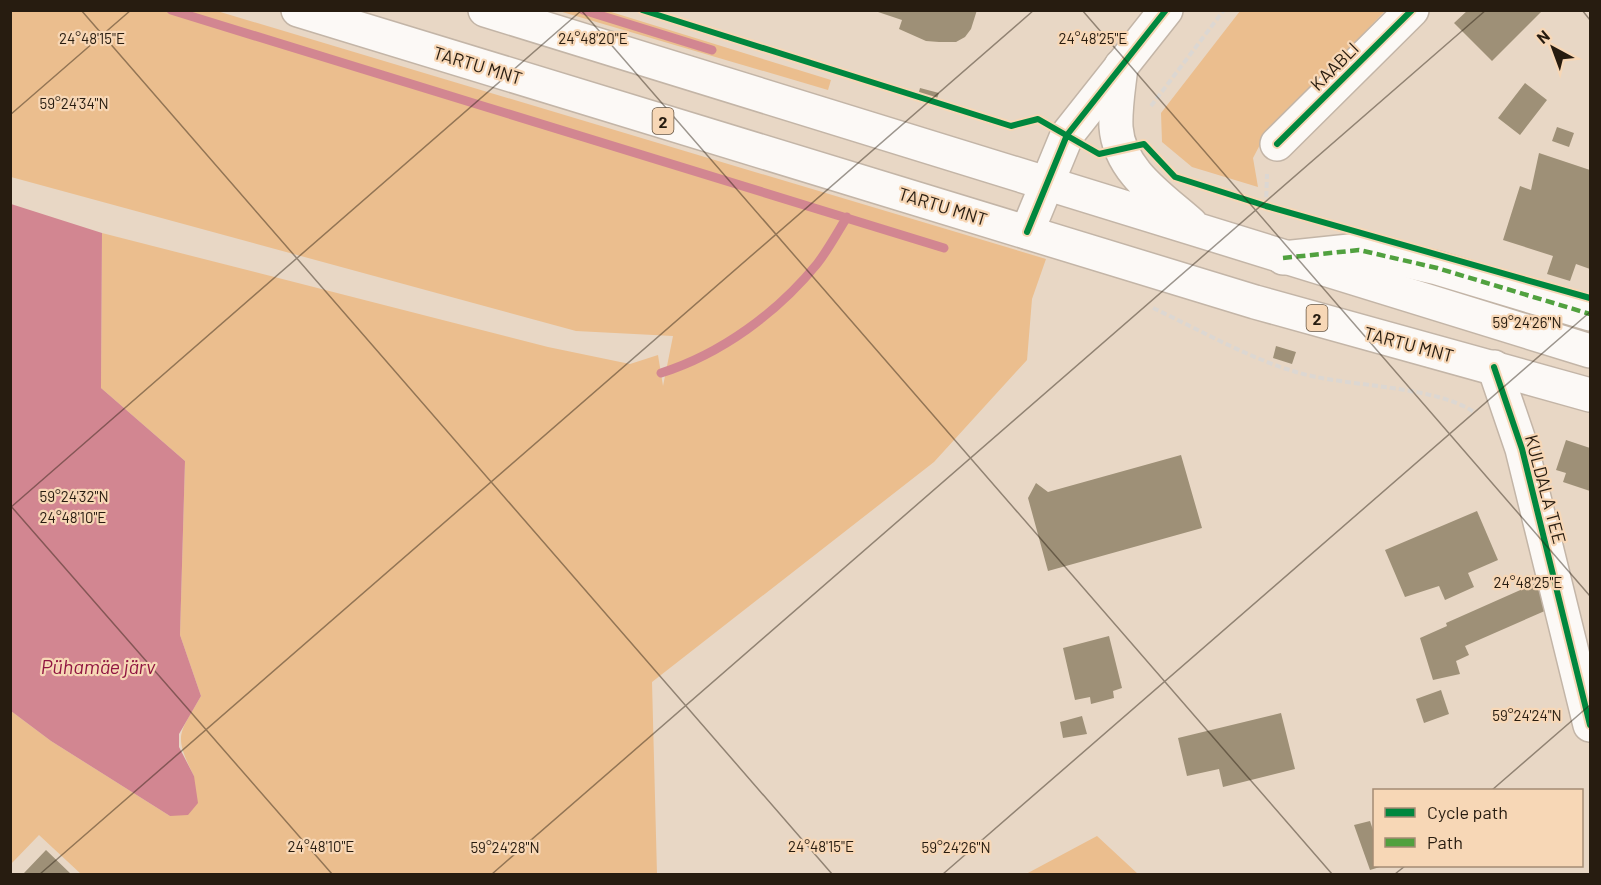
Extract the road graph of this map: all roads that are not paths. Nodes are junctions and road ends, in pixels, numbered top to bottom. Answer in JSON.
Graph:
{"nodes":[{"id":1,"x":298,"y":10,"type":"edge"},
{"id":2,"x":485,"y":10,"type":"edge"},
{"id":3,"x":1166,"y":10,"type":"edge"},
{"id":4,"x":1412,"y":10,"type":"edge"},
{"id":5,"x":1121,"y":66,"type":"junction"},
{"id":6,"x":1277,"y":144,"type":"dead end"},
{"id":7,"x":1045,"y":183,"type":"junction"},
{"id":8,"x":1027,"y":232,"type":"junction"},
{"id":9,"x":1199,"y":232,"type":"junction"},
{"id":10,"x":1283,"y":258,"type":"junction"},
{"id":11,"x":1590,"y":314,"type":"edge"},
{"id":12,"x":1590,"y":351,"type":"edge"},
{"id":13,"x":1494,"y":367,"type":"junction"},
{"id":14,"x":1590,"y":395,"type":"edge"},
{"id":15,"x":1590,"y":725,"type":"edge"}],
"edges":[{"from":1,"to":8,"type":"main road","name":"TARTU MNT","number":"2"},
{"from":2,"to":7,"type":"main road"},
{"from":3,"to":5,"type":"main road"},
{"from":4,"to":6,"type":"main road","name":"KAABLI"},
{"from":5,"to":7,"type":"main road"},
{"from":5,"to":9,"type":"main road"},
{"from":7,"to":8,"type":"main road"},
{"from":7,"to":9,"type":"main road"},
{"from":8,"to":13,"type":"main road","name":"TARTU MNT","number":"2"},
{"from":9,"to":10,"type":"main road"},
{"from":10,"to":11,"type":"main road"},
{"from":10,"to":12,"type":"main road"},
{"from":13,"to":14,"type":"main road","name":"TARTU MNT","number":"2"},
{"from":13,"to":15,"type":"main road","name":"KULDALA TEE"}]}
